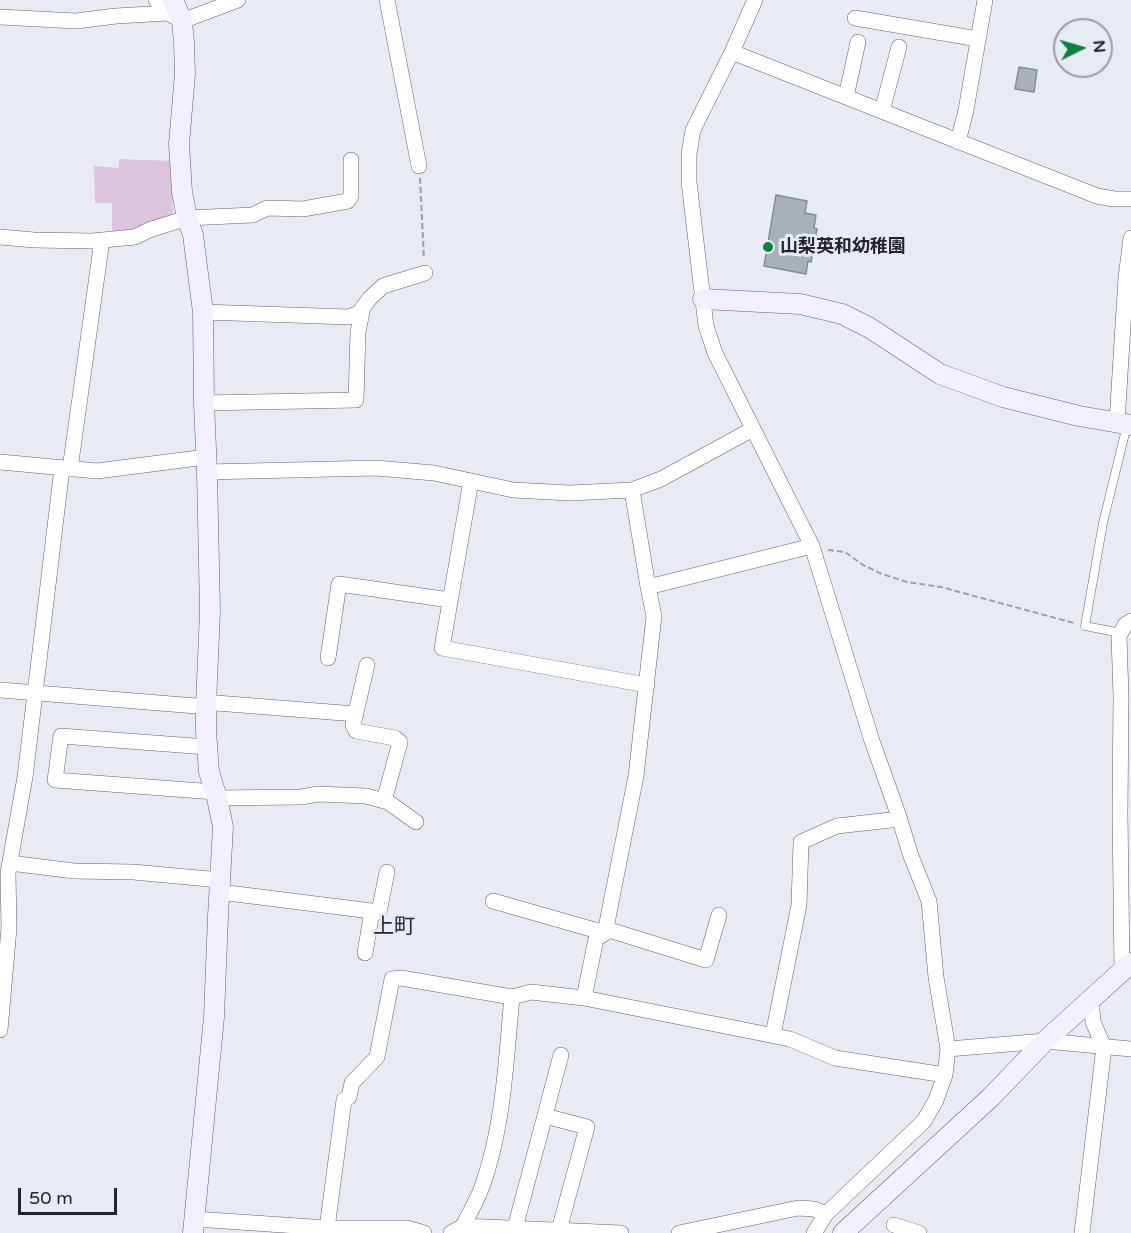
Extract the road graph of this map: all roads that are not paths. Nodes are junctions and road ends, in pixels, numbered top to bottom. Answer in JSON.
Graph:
{"nodes":[{"id":1,"x":156,"y":0,"type":"edge"},
{"id":2,"x":238,"y":0,"type":"edge"},
{"id":3,"x":387,"y":0,"type":"edge"},
{"id":4,"x":755,"y":0,"type":"edge"},
{"id":5,"x":985,"y":0,"type":"edge"},
{"id":6,"x":174,"y":11,"type":"edge"},
{"id":7,"x":0,"y":17,"type":"edge"},
{"id":8,"x":855,"y":18,"type":"dead end"},
{"id":9,"x":978,"y":39,"type":"junction"},
{"id":10,"x":858,"y":42,"type":"dead end"},
{"id":11,"x":899,"y":47,"type":"dead end"},
{"id":12,"x":732,"y":52,"type":"junction"},
{"id":13,"x":846,"y":97,"type":"junction"},
{"id":14,"x":882,"y":111,"type":"junction"},
{"id":15,"x":958,"y":142,"type":"junction"},
{"id":16,"x":351,"y":160,"type":"dead end"},
{"id":17,"x":419,"y":166,"type":"road end"},
{"id":18,"x":1131,"y":199,"type":"edge"},
{"id":19,"x":187,"y":218,"type":"junction"},
{"id":20,"x":0,"y":237,"type":"edge"},
{"id":21,"x":1131,"y":238,"type":"edge"},
{"id":22,"x":102,"y":240,"type":"junction"},
{"id":23,"x":425,"y":273,"type":"road end"},
{"id":24,"x":704,"y":299,"type":"junction"},
{"id":25,"x":363,"y":307,"type":"junction"},
{"id":26,"x":203,"y":312,"type":"junction"},
{"id":27,"x":204,"y":403,"type":"junction"},
{"id":28,"x":1125,"y":424,"type":"edge"},
{"id":29,"x":753,"y":429,"type":"junction"},
{"id":30,"x":0,"y":462,"type":"edge"},
{"id":31,"x":207,"y":464,"type":"junction"},
{"id":32,"x":66,"y":469,"type":"junction"},
{"id":33,"x":471,"y":481,"type":"junction"},
{"id":34,"x":632,"y":490,"type":"junction"},
{"id":35,"x":813,"y":549,"type":"junction"},
{"id":36,"x":648,"y":587,"type":"junction"},
{"id":37,"x":450,"y":600,"type":"junction"},
{"id":38,"x":1131,"y":621,"type":"edge"},
{"id":39,"x":1121,"y":633,"type":"junction"},
{"id":40,"x":328,"y":658,"type":"dead end"},
{"id":41,"x":367,"y":664,"type":"dead end"},
{"id":42,"x":647,"y":685,"type":"junction"},
{"id":43,"x":0,"y":690,"type":"edge"},
{"id":44,"x":36,"y":693,"type":"junction"},
{"id":45,"x":206,"y":704,"type":"junction"},
{"id":46,"x":356,"y":714,"type":"junction"},
{"id":47,"x":207,"y":747,"type":"junction"},
{"id":48,"x":216,"y":795,"type":"junction"},
{"id":49,"x":384,"y":801,"type":"junction"},
{"id":50,"x":900,"y":819,"type":"junction"},
{"id":51,"x":417,"y":822,"type":"dead end"},
{"id":52,"x":1126,"y":840,"type":"edge"},
{"id":53,"x":10,"y":863,"type":"junction"},
{"id":54,"x":387,"y":872,"type":"dead end"},
{"id":55,"x":220,"y":886,"type":"junction"},
{"id":56,"x":493,"y":901,"type":"dead end"},
{"id":57,"x":372,"y":911,"type":"junction"},
{"id":58,"x":719,"y":915,"type":"dead end"},
{"id":59,"x":606,"y":931,"type":"junction"},
{"id":60,"x":365,"y":953,"type":"dead end"},
{"id":61,"x":1126,"y":967,"type":"edge"},
{"id":62,"x":512,"y":997,"type":"junction"},
{"id":63,"x":584,"y":998,"type":"junction"},
{"id":64,"x":1091,"y":999,"type":"junction"},
{"id":65,"x":0,"y":1030,"type":"edge"},
{"id":66,"x":773,"y":1035,"type":"junction"},
{"id":67,"x":1045,"y":1041,"type":"junction"},
{"id":68,"x":1104,"y":1047,"type":"junction"},
{"id":69,"x":948,"y":1049,"type":"junction"},
{"id":70,"x":1131,"y":1049,"type":"edge"},
{"id":71,"x":561,"y":1055,"type":"dead end"},
{"id":72,"x":945,"y":1075,"type":"junction"},
{"id":73,"x":545,"y":1116,"type":"junction"},
{"id":74,"x":826,"y":1214,"type":"junction"},
{"id":75,"x":894,"y":1225,"type":"dead end"},
{"id":76,"x":194,"y":1226,"type":"edge"},
{"id":77,"x":327,"y":1228,"type":"junction"},
{"id":78,"x":457,"y":1230,"type":"edge"},
{"id":79,"x":508,"y":1230,"type":"edge"},
{"id":80,"x":565,"y":1231,"type":"edge"},
{"id":81,"x":424,"y":1233,"type":"edge"},
{"id":82,"x":621,"y":1233,"type":"edge"},
{"id":83,"x":679,"y":1233,"type":"edge"},
{"id":84,"x":814,"y":1233,"type":"edge"},
{"id":85,"x":843,"y":1233,"type":"edge"},
{"id":86,"x":919,"y":1233,"type":"edge"},
{"id":87,"x":1082,"y":1233,"type":"edge"}],
"edges":[{"from":1,"to":6,"type":"street"},
{"from":2,"to":6,"type":"street"},
{"from":3,"to":17,"type":"street"},
{"from":4,"to":12,"type":"street"},
{"from":5,"to":9,"type":"street"},
{"from":6,"to":7,"type":"street"},
{"from":6,"to":19,"type":"street"},
{"from":8,"to":9,"type":"street"},
{"from":9,"to":15,"type":"street"},
{"from":10,"to":13,"type":"street"},
{"from":11,"to":14,"type":"street"},
{"from":12,"to":13,"type":"street"},
{"from":12,"to":24,"type":"street"},
{"from":13,"to":14,"type":"street"},
{"from":14,"to":15,"type":"street"},
{"from":15,"to":18,"type":"street"},
{"from":16,"to":19,"type":"street"},
{"from":19,"to":22,"type":"street"},
{"from":19,"to":26,"type":"street"},
{"from":20,"to":22,"type":"street"},
{"from":21,"to":28,"type":"street"},
{"from":22,"to":32,"type":"street"},
{"from":23,"to":25,"type":"street"},
{"from":24,"to":28,"type":"street"},
{"from":24,"to":29,"type":"street"},
{"from":25,"to":26,"type":"street"},
{"from":25,"to":27,"type":"street"},
{"from":26,"to":27,"type":"street"},
{"from":27,"to":31,"type":"street"},
{"from":28,"to":39,"type":"lane"},
{"from":29,"to":34,"type":"street"},
{"from":29,"to":35,"type":"street"},
{"from":30,"to":32,"type":"street"},
{"from":31,"to":32,"type":"street"},
{"from":31,"to":33,"type":"street"},
{"from":31,"to":45,"type":"street"},
{"from":32,"to":44,"type":"street"},
{"from":33,"to":34,"type":"street"},
{"from":33,"to":37,"type":"street"},
{"from":34,"to":36,"type":"street"},
{"from":35,"to":36,"type":"street"},
{"from":35,"to":50,"type":"street"},
{"from":36,"to":42,"type":"street"},
{"from":37,"to":40,"type":"street"},
{"from":37,"to":42,"type":"street"},
{"from":38,"to":39,"type":"street"},
{"from":39,"to":52,"type":"street"},
{"from":41,"to":46,"type":"street"},
{"from":42,"to":59,"type":"street"},
{"from":43,"to":44,"type":"street"},
{"from":44,"to":45,"type":"street"},
{"from":44,"to":53,"type":"street"},
{"from":45,"to":46,"type":"street"},
{"from":45,"to":47,"type":"street"},
{"from":46,"to":49,"type":"street"},
{"from":47,"to":48,"type":"street"},
{"from":47,"to":48,"type":"street"},
{"from":48,"to":49,"type":"street"},
{"from":48,"to":55,"type":"street"},
{"from":49,"to":51,"type":"street"},
{"from":50,"to":66,"type":"street"},
{"from":50,"to":69,"type":"street"},
{"from":52,"to":61,"type":"street"},
{"from":53,"to":55,"type":"street"},
{"from":53,"to":65,"type":"street"},
{"from":54,"to":57,"type":"street"},
{"from":55,"to":57,"type":"street"},
{"from":55,"to":76,"type":"street"},
{"from":56,"to":59,"type":"street"},
{"from":57,"to":60,"type":"street"},
{"from":58,"to":59,"type":"street"},
{"from":59,"to":63,"type":"street"},
{"from":61,"to":64,"type":"street"},
{"from":62,"to":63,"type":"street"},
{"from":62,"to":77,"type":"street"},
{"from":62,"to":78,"type":"street"},
{"from":63,"to":66,"type":"street"},
{"from":64,"to":67,"type":"street"},
{"from":64,"to":68,"type":"street"},
{"from":66,"to":72,"type":"street"},
{"from":67,"to":68,"type":"street"},
{"from":67,"to":69,"type":"street"},
{"from":67,"to":85,"type":"street"},
{"from":68,"to":70,"type":"street"},
{"from":68,"to":87,"type":"street"},
{"from":69,"to":72,"type":"street"},
{"from":71,"to":73,"type":"street"},
{"from":72,"to":74,"type":"street"},
{"from":73,"to":79,"type":"street"},
{"from":73,"to":80,"type":"street"},
{"from":74,"to":83,"type":"street"},
{"from":74,"to":84,"type":"street"},
{"from":75,"to":86,"type":"street"},
{"from":76,"to":77,"type":"street"},
{"from":77,"to":81,"type":"street"},
{"from":78,"to":79,"type":"street"},
{"from":79,"to":80,"type":"street"},
{"from":80,"to":82,"type":"street"}]}
